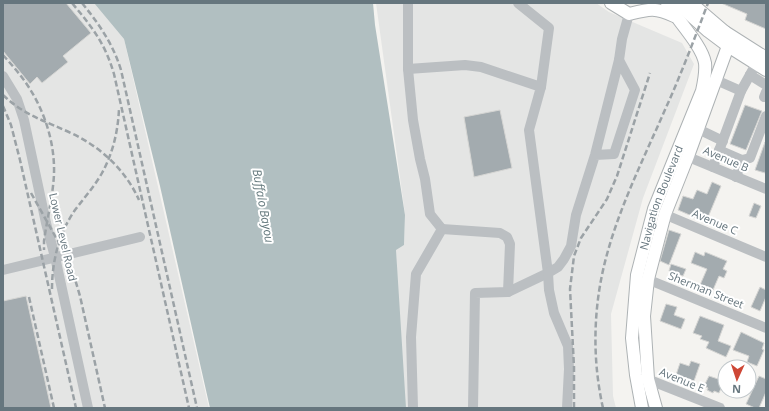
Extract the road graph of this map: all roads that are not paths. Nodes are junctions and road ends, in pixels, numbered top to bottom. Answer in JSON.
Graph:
{"nodes":[{"id":1,"x":408,"y":3,"type":"edge"},
{"id":2,"x":518,"y":3,"type":"edge"},
{"id":3,"x":611,"y":3,"type":"edge"},
{"id":4,"x":667,"y":3,"type":"edge"},
{"id":5,"x":677,"y":3,"type":"edge"},
{"id":6,"x":695,"y":5,"type":"edge"},
{"id":7,"x":630,"y":9,"type":"edge"},
{"id":8,"x":674,"y":16,"type":"junction"},
{"id":9,"x":725,"y":32,"type":"junction"},
{"id":10,"x":728,"y":46,"type":"junction"},
{"id":11,"x":619,"y":60,"type":"junction"},
{"id":12,"x":763,"y":64,"type":"edge"},
{"id":13,"x":408,"y":69,"type":"junction"},
{"id":14,"x":750,"y":75,"type":"junction"},
{"id":15,"x":3,"y":76,"type":"edge"},
{"id":16,"x":716,"y":80,"type":"junction"},
{"id":17,"x":766,"y":85,"type":"edge"},
{"id":18,"x":541,"y":87,"type":"junction"},
{"id":19,"x":741,"y":91,"type":"junction"},
{"id":20,"x":766,"y":92,"type":"edge"},
{"id":21,"x":766,"y":97,"type":"edge"},
{"id":22,"x":766,"y":116,"type":"edge"},
{"id":23,"x":698,"y":130,"type":"junction"},
{"id":24,"x":721,"y":145,"type":"junction"},
{"id":25,"x":683,"y":154,"type":"junction"},
{"id":26,"x":595,"y":155,"type":"junction"},
{"id":27,"x":742,"y":160,"type":"junction"},
{"id":28,"x":713,"y":167,"type":"junction"},
{"id":29,"x":736,"y":177,"type":"junction"},
{"id":30,"x":766,"y":189,"type":"edge"},
{"id":31,"x":659,"y":212,"type":"junction"},
{"id":32,"x":442,"y":229,"type":"junction"},
{"id":33,"x":140,"y":237,"type":"dead end"},
{"id":34,"x":56,"y":257,"type":"junction"},
{"id":35,"x":766,"y":257,"type":"edge"},
{"id":36,"x":3,"y":270,"type":"edge"},
{"id":37,"x":548,"y":273,"type":"junction"},
{"id":38,"x":642,"y":277,"type":"junction"},
{"id":39,"x":508,"y":292,"type":"junction"},
{"id":40,"x":766,"y":328,"type":"edge"},
{"id":41,"x":636,"y":375,"type":"junction"},
{"id":42,"x":648,"y":378,"type":"junction"},
{"id":43,"x":88,"y":408,"type":"edge"},
{"id":44,"x":413,"y":408,"type":"edge"},
{"id":45,"x":473,"y":408,"type":"edge"},
{"id":46,"x":567,"y":408,"type":"edge"},
{"id":47,"x":642,"y":408,"type":"edge"},
{"id":48,"x":656,"y":408,"type":"edge"},
{"id":49,"x":720,"y":408,"type":"edge"}],
"edges":[{"from":1,"to":13,"type":"street"},
{"from":2,"to":18,"type":"street"},
{"from":3,"to":7,"type":"main road"},
{"from":4,"to":8,"type":"main road","name":"Navigation Boulevard"},
{"from":5,"to":10,"type":"main road"},
{"from":6,"to":9,"type":"main road"},
{"from":7,"to":8,"type":"main road"},
{"from":7,"to":11,"type":"street"},
{"from":8,"to":25,"type":"main road","name":"Navigation Boulevard"},
{"from":9,"to":10,"type":"main road"},
{"from":9,"to":12,"type":"main road"},
{"from":10,"to":12,"type":"main road"},
{"from":10,"to":16,"type":"main road","name":"Navigation Boulevard"},
{"from":11,"to":26,"type":"street"},
{"from":11,"to":26,"type":"street"},
{"from":12,"to":14,"type":"street"},
{"from":13,"to":18,"type":"street"},
{"from":13,"to":32,"type":"street"},
{"from":14,"to":17,"type":"street"},
{"from":14,"to":19,"type":"street"},
{"from":15,"to":34,"type":"street","name":"Lower Level Road"},
{"from":16,"to":19,"type":"street"},
{"from":16,"to":23,"type":"main road","name":"Navigation Boulevard"},
{"from":18,"to":37,"type":"street"},
{"from":19,"to":24,"type":"street"},
{"from":20,"to":21,"type":"street"},
{"from":22,"to":27,"type":"street"},
{"from":23,"to":24,"type":"street"},
{"from":23,"to":25,"type":"main road","name":"Navigation Boulevard"},
{"from":24,"to":27,"type":"street"},
{"from":24,"to":28,"type":"street"},
{"from":25,"to":28,"type":"street","name":"Avenue B"},
{"from":25,"to":31,"type":"main road","name":"Navigation Boulevard"},
{"from":26,"to":37,"type":"street"},
{"from":27,"to":29,"type":"street"},
{"from":28,"to":29,"type":"street","name":"Avenue B"},
{"from":29,"to":30,"type":"street","name":"Avenue B"},
{"from":31,"to":35,"type":"street","name":"Avenue C"},
{"from":31,"to":38,"type":"main road","name":"Navigation Boulevard"},
{"from":32,"to":39,"type":"street"},
{"from":32,"to":44,"type":"street"},
{"from":33,"to":34,"type":"street"},
{"from":34,"to":36,"type":"street"},
{"from":34,"to":43,"type":"street","name":"Lower Level Road"},
{"from":37,"to":39,"type":"street"},
{"from":37,"to":46,"type":"street"},
{"from":38,"to":40,"type":"street","name":"Sherman Street"},
{"from":38,"to":41,"type":"main road","name":"Navigation Boulevard"},
{"from":38,"to":42,"type":"main road","name":"Navigation Boulevard"},
{"from":39,"to":45,"type":"street"},
{"from":41,"to":42,"type":"street","name":"Avenue E"},
{"from":41,"to":47,"type":"main road","name":"Navigation Boulevard"},
{"from":42,"to":48,"type":"main road","name":"Navigation Boulevard"},
{"from":42,"to":49,"type":"street","name":"Avenue E"}]}
